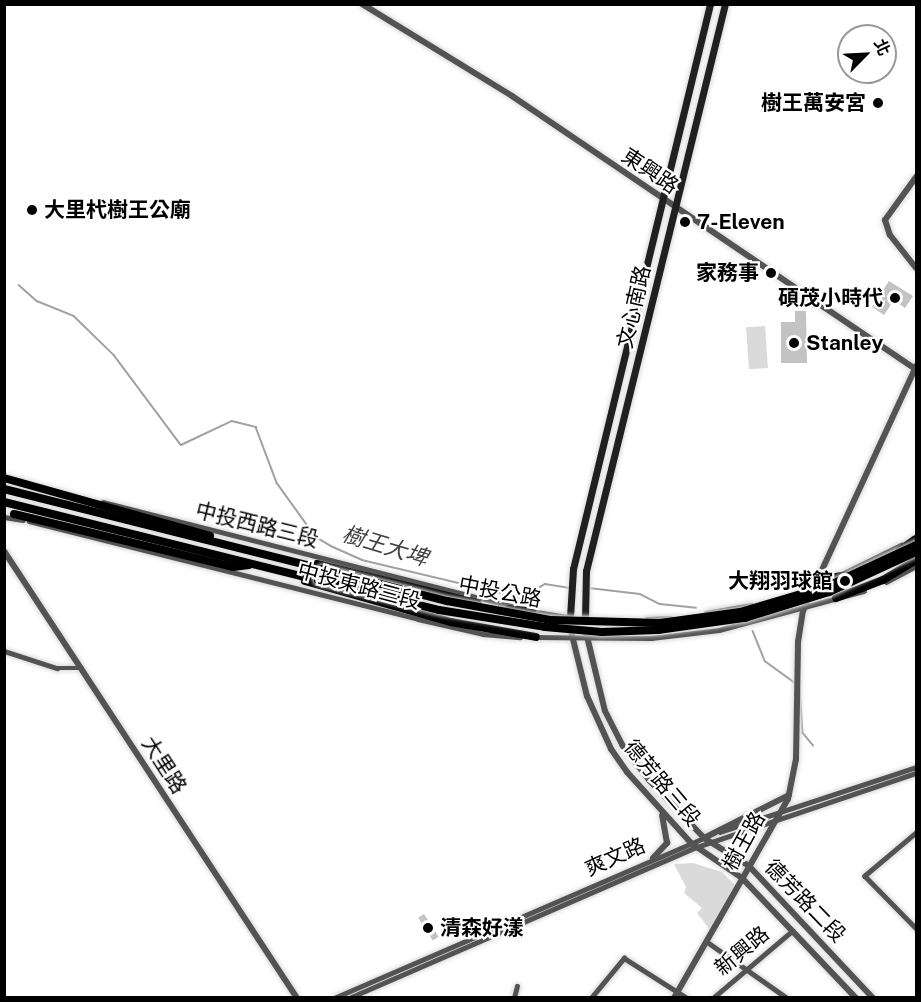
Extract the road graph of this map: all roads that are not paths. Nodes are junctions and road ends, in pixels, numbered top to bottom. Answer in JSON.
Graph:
{"nodes":[{"id":1,"x":362,"y":4,"type":"edge"},
{"id":2,"x":710,"y":4,"type":"edge"},
{"id":3,"x":725,"y":4,"type":"edge"},
{"id":4,"x":916,"y":177,"type":"edge"},
{"id":5,"x":663,"y":200,"type":"junction"},
{"id":6,"x":674,"y":207,"type":"junction"},
{"id":7,"x":916,"y":268,"type":"edge"},
{"id":8,"x":916,"y":368,"type":"edge"},
{"id":9,"x":4,"y":477,"type":"edge"},
{"id":10,"x":4,"y":489,"type":"edge"},
{"id":11,"x":4,"y":502,"type":"edge"},
{"id":12,"x":4,"y":512,"type":"edge"},
{"id":13,"x":14,"y":514,"type":"junction"},
{"id":14,"x":4,"y":517,"type":"edge"},
{"id":15,"x":28,"y":521,"type":"junction"},
{"id":16,"x":916,"y":537,"type":"edge"},
{"id":17,"x":916,"y":545,"type":"edge"},
{"id":18,"x":240,"y":547,"type":"junction"},
{"id":19,"x":4,"y":551,"type":"edge"},
{"id":20,"x":916,"y":552,"type":"edge"},
{"id":21,"x":289,"y":559,"type":"junction"},
{"id":22,"x":916,"y":560,"type":"edge"},
{"id":23,"x":254,"y":564,"type":"junction"},
{"id":24,"x":916,"y":566,"type":"edge"},
{"id":25,"x":284,"y":573,"type":"junction"},
{"id":26,"x":831,"y":579,"type":"joint"},
{"id":27,"x":820,"y":583,"type":"junction"},
{"id":28,"x":836,"y":598,"type":"junction"},
{"id":29,"x":744,"y":607,"type":"junction"},
{"id":30,"x":803,"y":611,"type":"junction"},
{"id":31,"x":532,"y":612,"type":"junction"},
{"id":32,"x":570,"y":617,"type":"junction"},
{"id":33,"x":585,"y":618,"type":"junction"},
{"id":34,"x":747,"y":625,"type":"junction"},
{"id":35,"x":536,"y":637,"type":"junction"},
{"id":36,"x":573,"y":640,"type":"junction"},
{"id":37,"x":586,"y":640,"type":"junction"},
{"id":38,"x":4,"y":651,"type":"edge"},
{"id":39,"x":82,"y":668,"type":"junction"},
{"id":40,"x":916,"y":767,"type":"edge"},
{"id":41,"x":916,"y":773,"type":"edge"},
{"id":42,"x":789,"y":795,"type":"junction"},
{"id":43,"x":659,"y":809,"type":"junction"},
{"id":44,"x":779,"y":813,"type":"junction"},
{"id":45,"x":772,"y":822,"type":"junction"},
{"id":46,"x":916,"y":833,"type":"edge"},
{"id":47,"x":704,"y":838,"type":"junction"},
{"id":48,"x":712,"y":842,"type":"junction"},
{"id":49,"x":691,"y":843,"type":"junction"},
{"id":50,"x":697,"y":847,"type":"junction"},
{"id":51,"x":653,"y":858,"type":"junction"},
{"id":52,"x":749,"y":866,"type":"junction"},
{"id":53,"x":742,"y":878,"type":"junction"},
{"id":54,"x":916,"y":928,"type":"edge"},
{"id":55,"x":792,"y":931,"type":"junction"},
{"id":56,"x":706,"y":941,"type":"junction"},
{"id":57,"x":745,"y":969,"type":"junction"},
{"id":58,"x":517,"y":986,"type":"dead end"},
{"id":59,"x":676,"y":994,"type":"edge"},
{"id":60,"x":297,"y":998,"type":"edge"},
{"id":61,"x":334,"y":998,"type":"edge"},
{"id":62,"x":349,"y":998,"type":"edge"},
{"id":63,"x":514,"y":998,"type":"edge"},
{"id":64,"x":591,"y":998,"type":"edge"},
{"id":65,"x":687,"y":998,"type":"edge"},
{"id":66,"x":712,"y":998,"type":"edge"},
{"id":67,"x":787,"y":998,"type":"edge"},
{"id":68,"x":856,"y":998,"type":"edge"},
{"id":69,"x":873,"y":998,"type":"edge"}],
"edges":[{"from":1,"to":5,"type":"street","name":"東興路"},
{"from":2,"to":5,"type":"main road","name":"文心南路"},
{"from":3,"to":6,"type":"main road","name":"文心南路"},
{"from":4,"to":7,"type":"street"},
{"from":5,"to":6,"type":"street","name":"東興路"},
{"from":5,"to":32,"type":"main road","name":"文心南路"},
{"from":6,"to":8,"type":"street","name":"東興路"},
{"from":6,"to":33,"type":"main road","name":"文心南路"},
{"from":8,"to":27,"type":"street"},
{"from":9,"to":18,"type":"main road"},
{"from":9,"to":31,"type":"street","name":"中投西路三段"},
{"from":10,"to":18,"type":"main road","name":"中投公路"},
{"from":11,"to":23,"type":"main road","name":"中投公路"},
{"from":12,"to":13,"type":"street","name":"中投東路三段"},
{"from":13,"to":15,"type":"street","name":"中投東路三段"},
{"from":13,"to":23,"type":"main road"},
{"from":14,"to":15,"type":"street"},
{"from":15,"to":35,"type":"street","name":"中投東路三段"},
{"from":16,"to":26,"type":"main road"},
{"from":17,"to":21,"type":"main road","name":"中投公路","bridge":true},
{"from":18,"to":21,"type":"main road","name":"中投公路"},
{"from":19,"to":39,"type":"street","name":"大里路"},
{"from":20,"to":25,"type":"main road","name":"中投公路","bridge":true},
{"from":21,"to":31,"type":"main road"},
{"from":22,"to":28,"type":"main road"},
{"from":23,"to":25,"type":"main road","name":"中投公路"},
{"from":24,"to":28,"type":"street","name":"中投東路三段"},
{"from":25,"to":35,"type":"main road"},
{"from":26,"to":27,"type":"street","name":"中投西路三段"},
{"from":27,"to":29,"type":"street","name":"中投西路三段"},
{"from":27,"to":30,"type":"street"},
{"from":28,"to":30,"type":"street","name":"中投東路三段"},
{"from":29,"to":33,"type":"street","name":"中投西路三段"},
{"from":29,"to":34,"type":"street"},
{"from":30,"to":34,"type":"street","name":"中投東路三段"},
{"from":30,"to":42,"type":"street","name":"樹王路"},
{"from":31,"to":32,"type":"street","name":"中投西路三段"},
{"from":32,"to":33,"type":"street","name":"中投西路三段"},
{"from":32,"to":36,"type":"street","name":"德芳路三段"},
{"from":33,"to":37,"type":"street","name":"德芳路三段"},
{"from":34,"to":37,"type":"street","name":"中投東路三段"},
{"from":35,"to":36,"type":"street","name":"中投東路三段"},
{"from":36,"to":37,"type":"street","name":"中投東路三段"},
{"from":36,"to":43,"type":"street","name":"德芳路三段"},
{"from":37,"to":47,"type":"street","name":"德芳路三段"},
{"from":38,"to":39,"type":"street"},
{"from":39,"to":60,"type":"street","name":"大里路"},
{"from":40,"to":44,"type":"street","name":"爽文路"},
{"from":41,"to":45,"type":"street","name":"爽文路"},
{"from":42,"to":44,"type":"street","name":"樹王路"},
{"from":42,"to":47,"type":"street"},
{"from":43,"to":49,"type":"street","name":"德芳路三段"},
{"from":43,"to":51,"type":"street"},
{"from":44,"to":45,"type":"street","name":"樹王路"},
{"from":44,"to":47,"type":"street","name":"爽文路"},
{"from":45,"to":48,"type":"street","name":"爽文路"},
{"from":45,"to":52,"type":"street","name":"樹王路"},
{"from":46,"to":54,"type":"street"},
{"from":47,"to":48,"type":"street","name":"德芳路二段"},
{"from":47,"to":49,"type":"street","name":"爽文路"},
{"from":48,"to":50,"type":"street","name":"爽文路"},
{"from":48,"to":52,"type":"street","name":"德芳路二段"},
{"from":49,"to":50,"type":"street","name":"德芳路三段"},
{"from":49,"to":51,"type":"street","name":"爽文路"},
{"from":50,"to":53,"type":"street","name":"德芳路三段"},
{"from":50,"to":62,"type":"street","name":"爽文路"},
{"from":51,"to":61,"type":"street","name":"爽文路"},
{"from":52,"to":53,"type":"street","name":"樹王路"},
{"from":52,"to":69,"type":"street","name":"德芳路二段"},
{"from":53,"to":55,"type":"street","name":"德芳路二段"},
{"from":53,"to":56,"type":"street","name":"樹王路"},
{"from":55,"to":57,"type":"street","name":"新興路"},
{"from":55,"to":68,"type":"street","name":"德芳路二段"},
{"from":56,"to":57,"type":"street"},
{"from":56,"to":59,"type":"street","name":"樹王路"},
{"from":57,"to":66,"type":"street","name":"新興路"},
{"from":57,"to":67,"type":"street"},
{"from":58,"to":63,"type":"street"},
{"from":59,"to":64,"type":"street"},
{"from":59,"to":65,"type":"street"}]}
